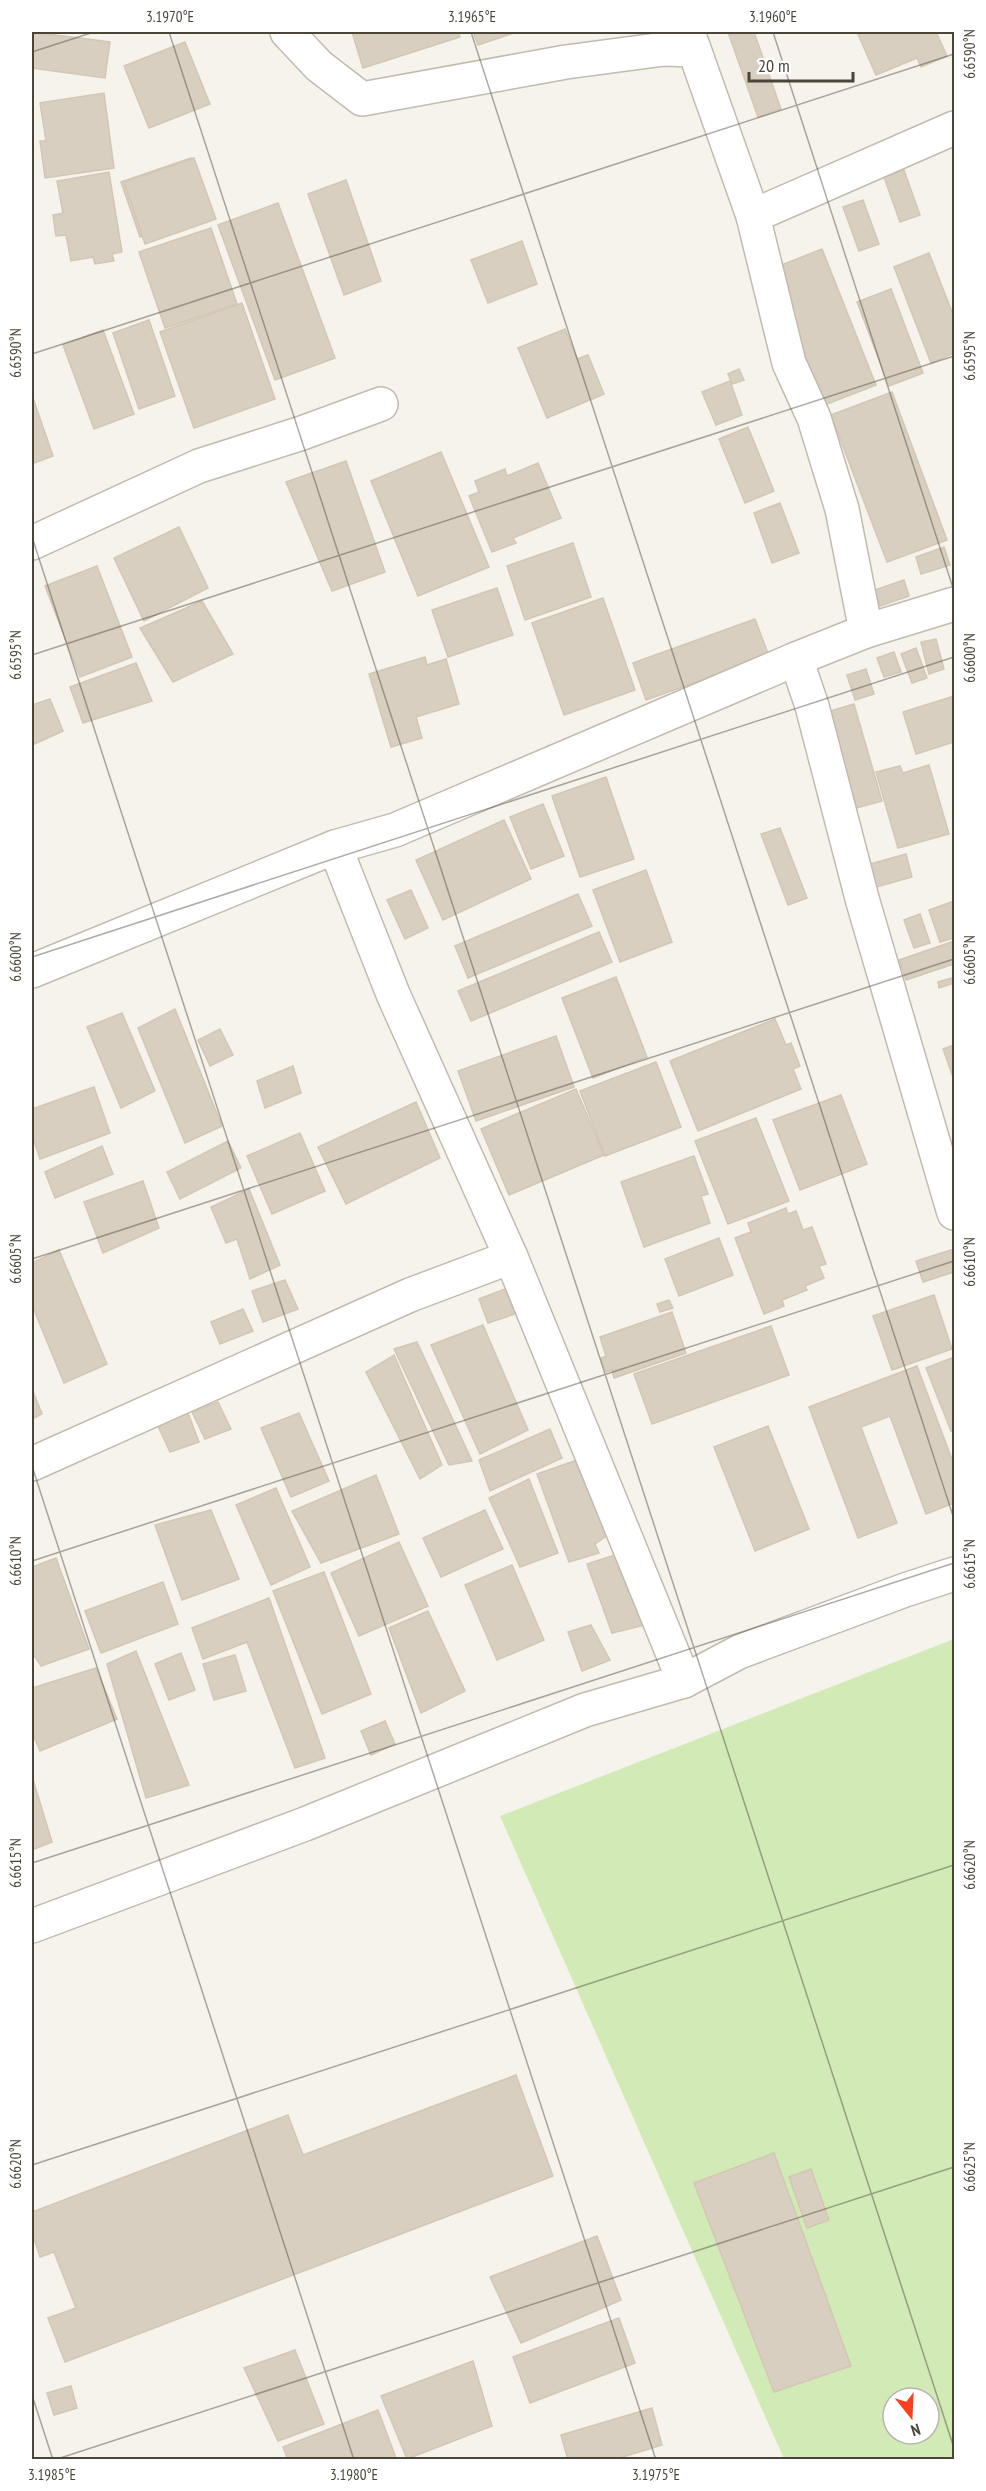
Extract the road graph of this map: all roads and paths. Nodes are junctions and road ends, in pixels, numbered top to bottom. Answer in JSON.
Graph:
{"nodes":[{"id":1,"x":287,"y":32,"type":"edge"},
{"id":2,"x":691,"y":41,"type":"edge"},
{"id":3,"x":954,"y":128,"type":"edge"},
{"id":4,"x":753,"y":216,"type":"junction"},
{"id":5,"x":381,"y":404,"type":"dead end"},
{"id":6,"x":32,"y":543,"type":"edge"},
{"id":7,"x":954,"y":604,"type":"edge"},
{"id":8,"x":866,"y":631,"type":"junction"},
{"id":9,"x":796,"y":659,"type":"junction"},
{"id":10,"x":335,"y":847,"type":"junction"},
{"id":11,"x":32,"y":971,"type":"edge"},
{"id":12,"x":954,"y":1213,"type":"edge"},
{"id":13,"x":511,"y":1257,"type":"junction"},
{"id":14,"x":32,"y":1464,"type":"edge"},
{"id":15,"x":954,"y":1574,"type":"edge"},
{"id":16,"x":684,"y":1681,"type":"junction"},
{"id":17,"x":32,"y":1926,"type":"edge"}],
"edges":[{"from":1,"to":2,"type":"street"},
{"from":2,"to":4,"type":"street"},
{"from":3,"to":4,"type":"street"},
{"from":4,"to":8,"type":"street"},
{"from":5,"to":6,"type":"street"},
{"from":7,"to":8,"type":"street"},
{"from":8,"to":9,"type":"street"},
{"from":9,"to":10,"type":"street"},
{"from":9,"to":12,"type":"street"},
{"from":10,"to":11,"type":"street"},
{"from":10,"to":13,"type":"street"},
{"from":13,"to":14,"type":"street"},
{"from":13,"to":16,"type":"street"},
{"from":15,"to":16,"type":"street"},
{"from":16,"to":17,"type":"street"}]}
